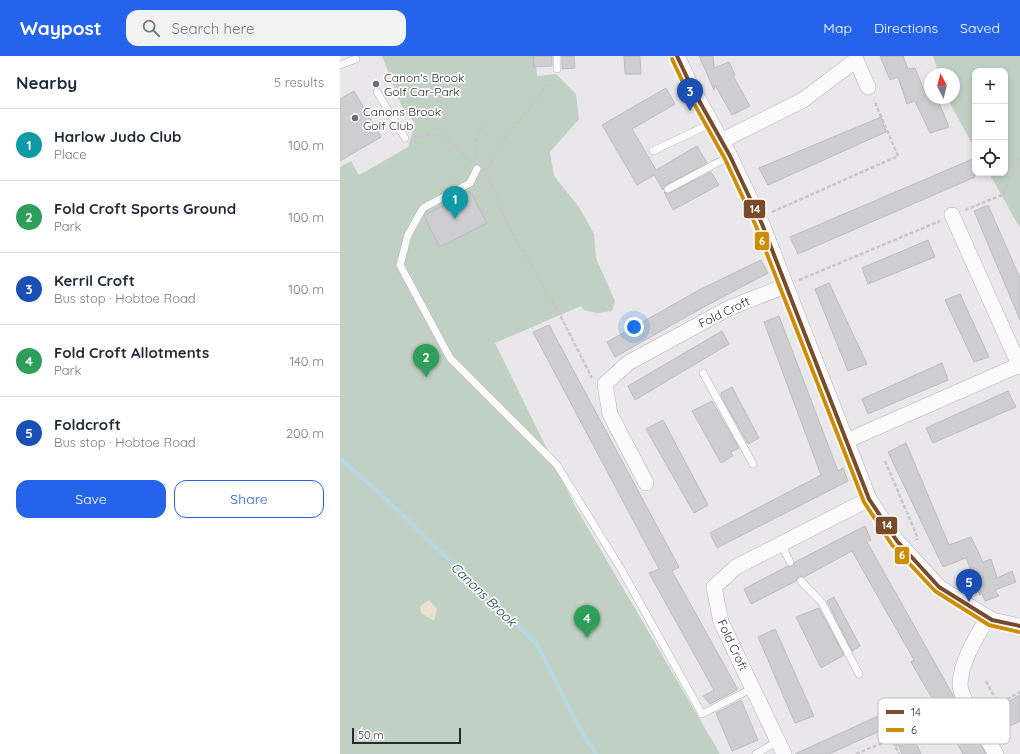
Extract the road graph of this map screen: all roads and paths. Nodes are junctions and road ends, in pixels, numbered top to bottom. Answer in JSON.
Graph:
{"nodes":[{"id":1,"x":557,"y":56,"type":"edge"},
{"id":2,"x":676,"y":56,"type":"edge"},
{"id":3,"x":356,"y":59,"type":"dead end"},
{"id":4,"x":340,"y":65,"type":"edge"},
{"id":5,"x":558,"y":69,"type":"joint"},
{"id":6,"x":868,"y":87,"type":"joint"},
{"id":7,"x":377,"y":92,"type":"dead end"},
{"id":8,"x":484,"y":120,"type":"dead end"},
{"id":9,"x":712,"y":123,"type":"junction"},
{"id":10,"x":405,"y":138,"type":"joint"},
{"id":11,"x":721,"y":140,"type":"junction"},
{"id":12,"x":654,"y":151,"type":"dead end"},
{"id":13,"x":730,"y":156,"type":"junction"},
{"id":14,"x":1020,"y":157,"type":"edge"},
{"id":15,"x":477,"y":169,"type":"junction"},
{"id":16,"x":486,"y":174,"type":"junction"},
{"id":17,"x":668,"y":190,"type":"dead end"},
{"id":18,"x":952,"y":215,"type":"junction"},
{"id":19,"x":759,"y":218,"type":"junction"},
{"id":20,"x":785,"y":286,"type":"junction"},
{"id":21,"x":1020,"y":366,"type":"edge"},
{"id":22,"x":703,"y":373,"type":"dead end"},
{"id":23,"x":608,"y":397,"type":"junction"},
{"id":24,"x":846,"y":441,"type":"junction"},
{"id":25,"x":885,"y":461,"type":"dead end"},
{"id":26,"x":753,"y":464,"type":"dead end"},
{"id":27,"x":646,"y":483,"type":"dead end"},
{"id":28,"x":869,"y":499,"type":"junction"},
{"id":29,"x":781,"y":544,"type":"junction"},
{"id":30,"x":915,"y":560,"type":"junction"},
{"id":31,"x":790,"y":562,"type":"dead end"},
{"id":32,"x":801,"y":581,"type":"dead end"},
{"id":33,"x":988,"y":617,"type":"junction"},
{"id":34,"x":1020,"y":626,"type":"edge"},
{"id":35,"x":859,"y":674,"type":"dead end"},
{"id":36,"x":986,"y":681,"type":"dead end"},
{"id":37,"x":753,"y":688,"type":"junction"},
{"id":38,"x":1020,"y":692,"type":"edge"},
{"id":39,"x":965,"y":698,"type":"edge"},
{"id":40,"x":995,"y":698,"type":"edge"},
{"id":41,"x":1009,"y":698,"type":"edge"},
{"id":42,"x":880,"y":744,"type":"edge"},
{"id":43,"x":899,"y":744,"type":"edge"},
{"id":44,"x":990,"y":744,"type":"edge"},
{"id":45,"x":895,"y":746,"type":"joint"},
{"id":46,"x":781,"y":748,"type":"edge"},
{"id":47,"x":756,"y":754,"type":"edge"},
{"id":48,"x":856,"y":754,"type":"edge"},
{"id":49,"x":899,"y":754,"type":"edge"},
{"id":50,"x":996,"y":754,"type":"edge"}],
"edges":[{"from":1,"to":5,"type":"lane"},
{"from":2,"to":9,"type":"street"},
{"from":3,"to":4,"type":"lane"},
{"from":5,"to":16,"type":"path"},
{"from":6,"to":11,"type":"street"},
{"from":6,"to":19,"type":"path"},
{"from":7,"to":10,"type":"lane"},
{"from":8,"to":15,"type":"path"},
{"from":9,"to":11,"type":"street"},
{"from":9,"to":12,"type":"lane"},
{"from":10,"to":15,"type":"path"},
{"from":11,"to":13,"type":"street"},
{"from":13,"to":17,"type":"lane"},
{"from":13,"to":19,"type":"street"},
{"from":14,"to":18,"type":"path"},
{"from":15,"to":16,"type":"path"},
{"from":15,"to":37,"type":"lane"},
{"from":16,"to":23,"type":"path"},
{"from":18,"to":20,"type":"path"},
{"from":18,"to":21,"type":"street"},
{"from":19,"to":20,"type":"street"},
{"from":20,"to":23,"type":"street","name":"Fold Croft"},
{"from":20,"to":24,"type":"street"},
{"from":21,"to":24,"type":"street"},
{"from":22,"to":26,"type":"lane"},
{"from":23,"to":27,"type":"street","name":"Fold Croft"},
{"from":24,"to":28,"type":"street"},
{"from":25,"to":30,"type":"path"},
{"from":28,"to":29,"type":"street","name":"Fold Croft"},
{"from":28,"to":30,"type":"street"},
{"from":29,"to":31,"type":"lane"},
{"from":29,"to":37,"type":"street","name":"Fold Croft"},
{"from":30,"to":33,"type":"street"},
{"from":32,"to":35,"type":"lane"},
{"from":33,"to":34,"type":"street"},
{"from":33,"to":39,"type":"street"},
{"from":36,"to":40,"type":"path"},
{"from":37,"to":46,"type":"street","name":"Fold Croft"},
{"from":38,"to":41,"type":"path"},
{"from":42,"to":48,"type":"path"},
{"from":43,"to":45,"type":"path"},
{"from":44,"to":50,"type":"street"},
{"from":45,"to":49,"type":"path"},
{"from":46,"to":47,"type":"lane"}]}
